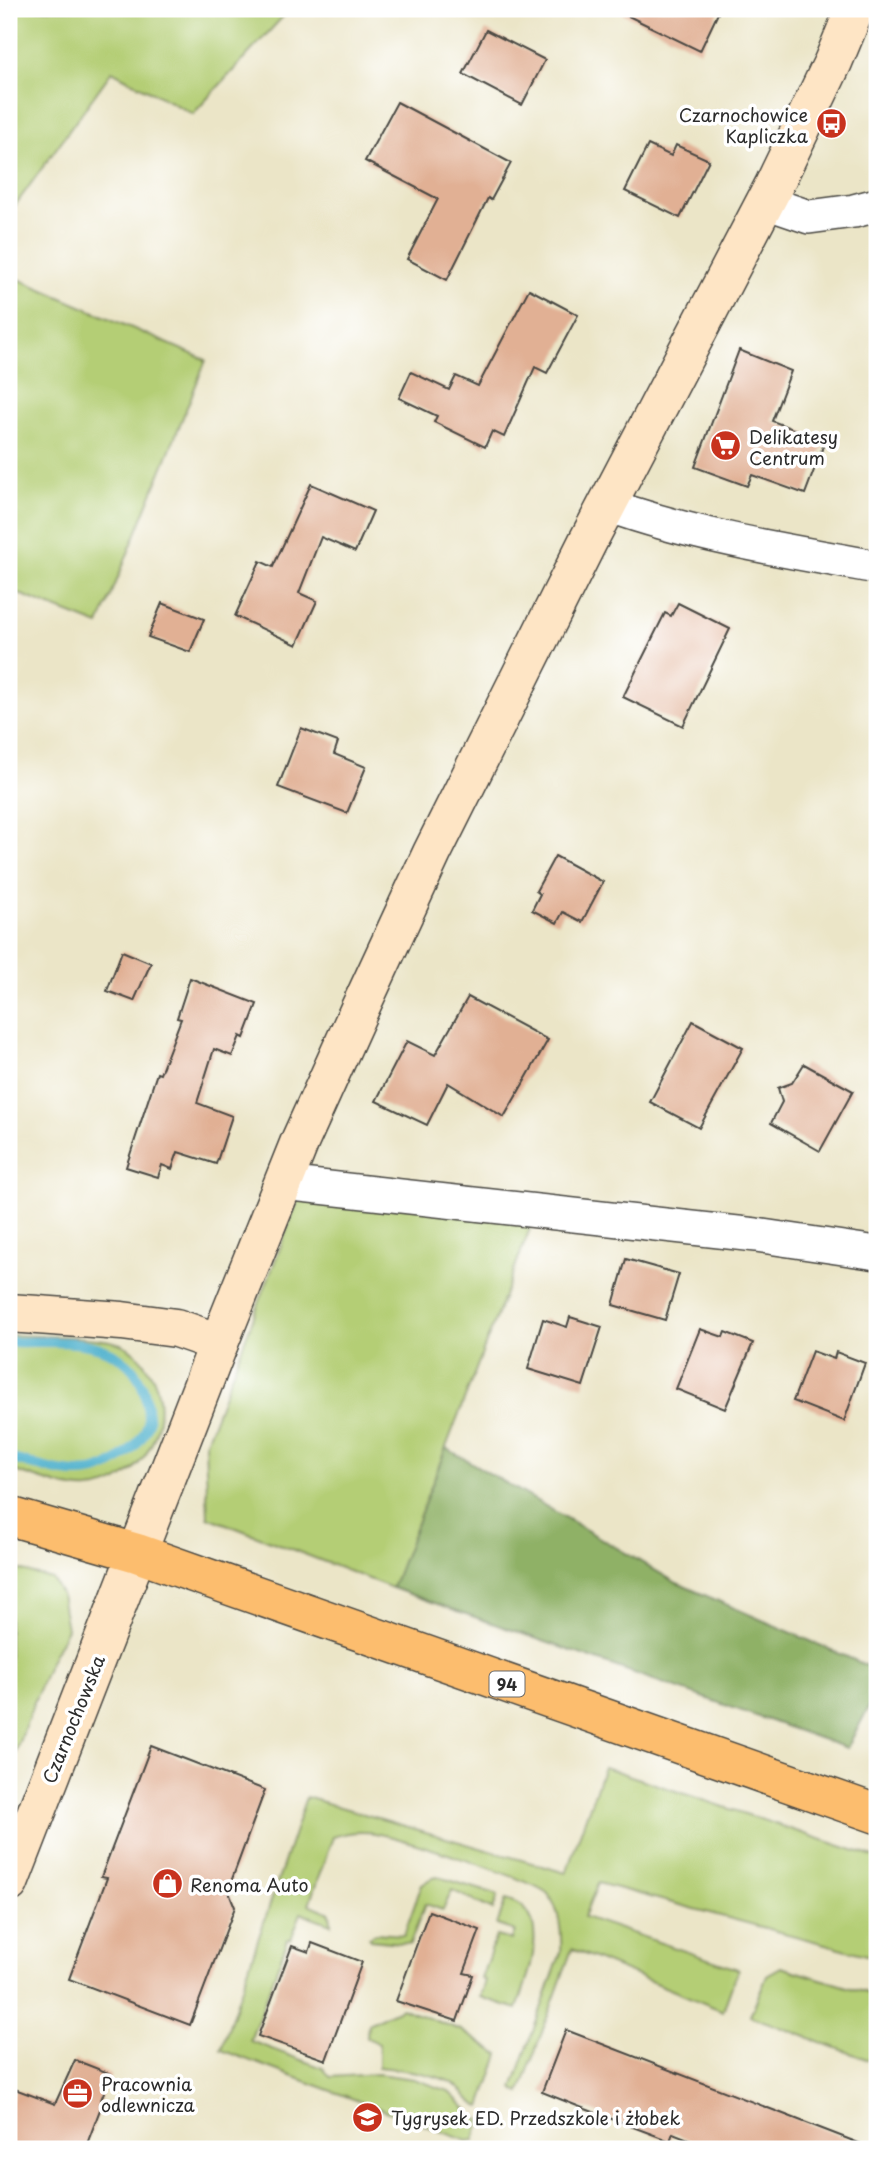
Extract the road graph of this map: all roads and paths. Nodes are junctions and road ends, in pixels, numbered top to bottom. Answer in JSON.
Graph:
{"nodes":[{"id":1,"x":855,"y":9,"type":"edge"},
{"id":2,"x":765,"y":202,"type":"junction"},
{"id":3,"x":877,"y":205,"type":"edge"},
{"id":4,"x":607,"y":505,"type":"junction"},
{"id":5,"x":877,"y":567,"type":"edge"},
{"id":6,"x":283,"y":1183,"type":"junction"},
{"id":7,"x":877,"y":1253,"type":"edge"},
{"id":8,"x":9,"y":1313,"type":"edge"},
{"id":9,"x":219,"y":1343,"type":"junction"},
{"id":10,"x":9,"y":1516,"type":"edge"},
{"id":11,"x":137,"y":1553,"type":"junction"},
{"id":12,"x":877,"y":1814,"type":"edge"},
{"id":13,"x":9,"y":1884,"type":"edge"}],
"edges":[{"from":1,"to":2,"type":"street","name":"Czarnochowska"},
{"from":2,"to":3,"type":"street"},
{"from":2,"to":4,"type":"street","name":"Czarnochowska"},
{"from":4,"to":5,"type":"street"},
{"from":4,"to":6,"type":"street","name":"Czarnochowska"},
{"from":6,"to":7,"type":"street"},
{"from":6,"to":9,"type":"street","name":"Czarnochowska"},
{"from":8,"to":9,"type":"street"},
{"from":9,"to":11,"type":"street","name":"Czarnochowska"},
{"from":10,"to":11,"type":"main road","number":"94"},
{"from":11,"to":12,"type":"main road","number":"94"},
{"from":11,"to":13,"type":"street","name":"Czarnochowska"}]}
